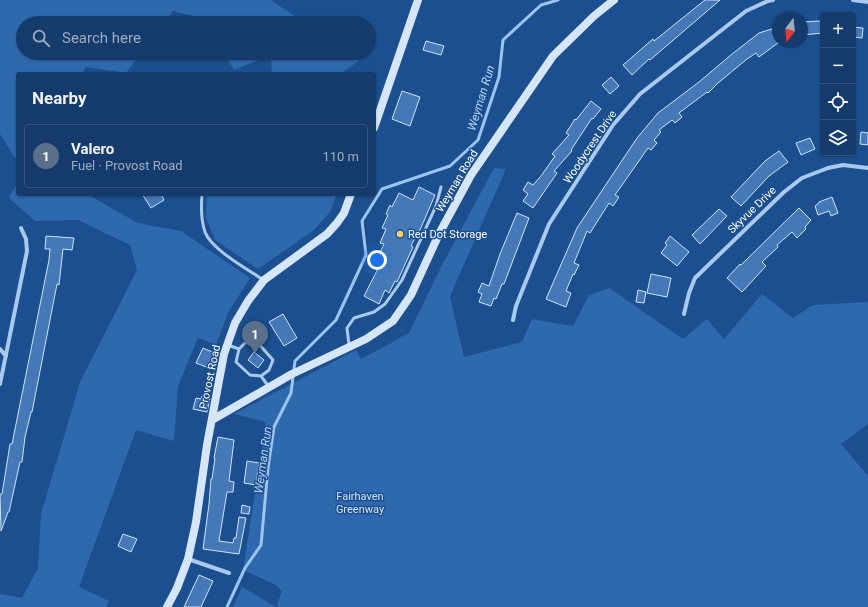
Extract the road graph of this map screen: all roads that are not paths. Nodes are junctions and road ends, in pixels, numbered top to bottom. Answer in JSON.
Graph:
{"nodes":[{"id":1,"x":418,"y":0,"type":"edge"},
{"id":2,"x":614,"y":0,"type":"edge"},
{"id":3,"x":773,"y":0,"type":"edge"},
{"id":4,"x":853,"y":0,"type":"edge"},
{"id":5,"x":868,"y":2,"type":"edge"},
{"id":6,"x":376,"y":122,"type":"edge"},
{"id":7,"x":868,"y":168,"type":"edge"},
{"id":8,"x":441,"y":187,"type":"dead end"},
{"id":9,"x":202,"y":196,"type":"edge"},
{"id":10,"x":350,"y":196,"type":"edge"},
{"id":11,"x":21,"y":228,"type":"dead end"},
{"id":12,"x":264,"y":280,"type":"junction"},
{"id":13,"x":684,"y":314,"type":"dead end"},
{"id":14,"x":513,"y":320,"type":"dead end"},
{"id":15,"x":227,"y":344,"type":"junction"},
{"id":16,"x":350,"y":347,"type":"junction"},
{"id":17,"x":0,"y":348,"type":"edge"},
{"id":18,"x":239,"y":349,"type":"junction"},
{"id":19,"x":6,"y":356,"type":"junction"},
{"id":20,"x":261,"y":376,"type":"junction"},
{"id":21,"x":0,"y":384,"type":"edge"},
{"id":22,"x":270,"y":386,"type":"junction"},
{"id":23,"x":212,"y":420,"type":"junction"},
{"id":24,"x":188,"y":559,"type":"junction"},
{"id":25,"x":229,"y":573,"type":"dead end"},
{"id":26,"x":167,"y":607,"type":"edge"}],
"edges":[{"from":1,"to":6,"type":"street"},
{"from":2,"to":16,"type":"street","name":"Weyman Road"},
{"from":3,"to":14,"type":"street","name":"Woodycrest Drive"},
{"from":4,"to":5,"type":"street"},
{"from":7,"to":13,"type":"street","name":"Skyvue Drive"},
{"from":8,"to":16,"type":"lane"},
{"from":9,"to":12,"type":"lane"},
{"from":10,"to":12,"type":"street","name":"Provost Road"},
{"from":11,"to":19,"type":"street"},
{"from":12,"to":15,"type":"street","name":"Provost Road"},
{"from":15,"to":18,"type":"lane"},
{"from":15,"to":23,"type":"street","name":"Provost Road"},
{"from":16,"to":22,"type":"street","name":"Weyman Road"},
{"from":17,"to":19,"type":"street"},
{"from":18,"to":20,"type":"lane"},
{"from":18,"to":20,"type":"lane"},
{"from":19,"to":21,"type":"street"},
{"from":20,"to":22,"type":"lane"},
{"from":22,"to":23,"type":"street","name":"Weyman Road"},
{"from":23,"to":24,"type":"street","name":"Provost Road"},
{"from":24,"to":25,"type":"street"},
{"from":24,"to":26,"type":"street","name":"Provost Road"}]}
